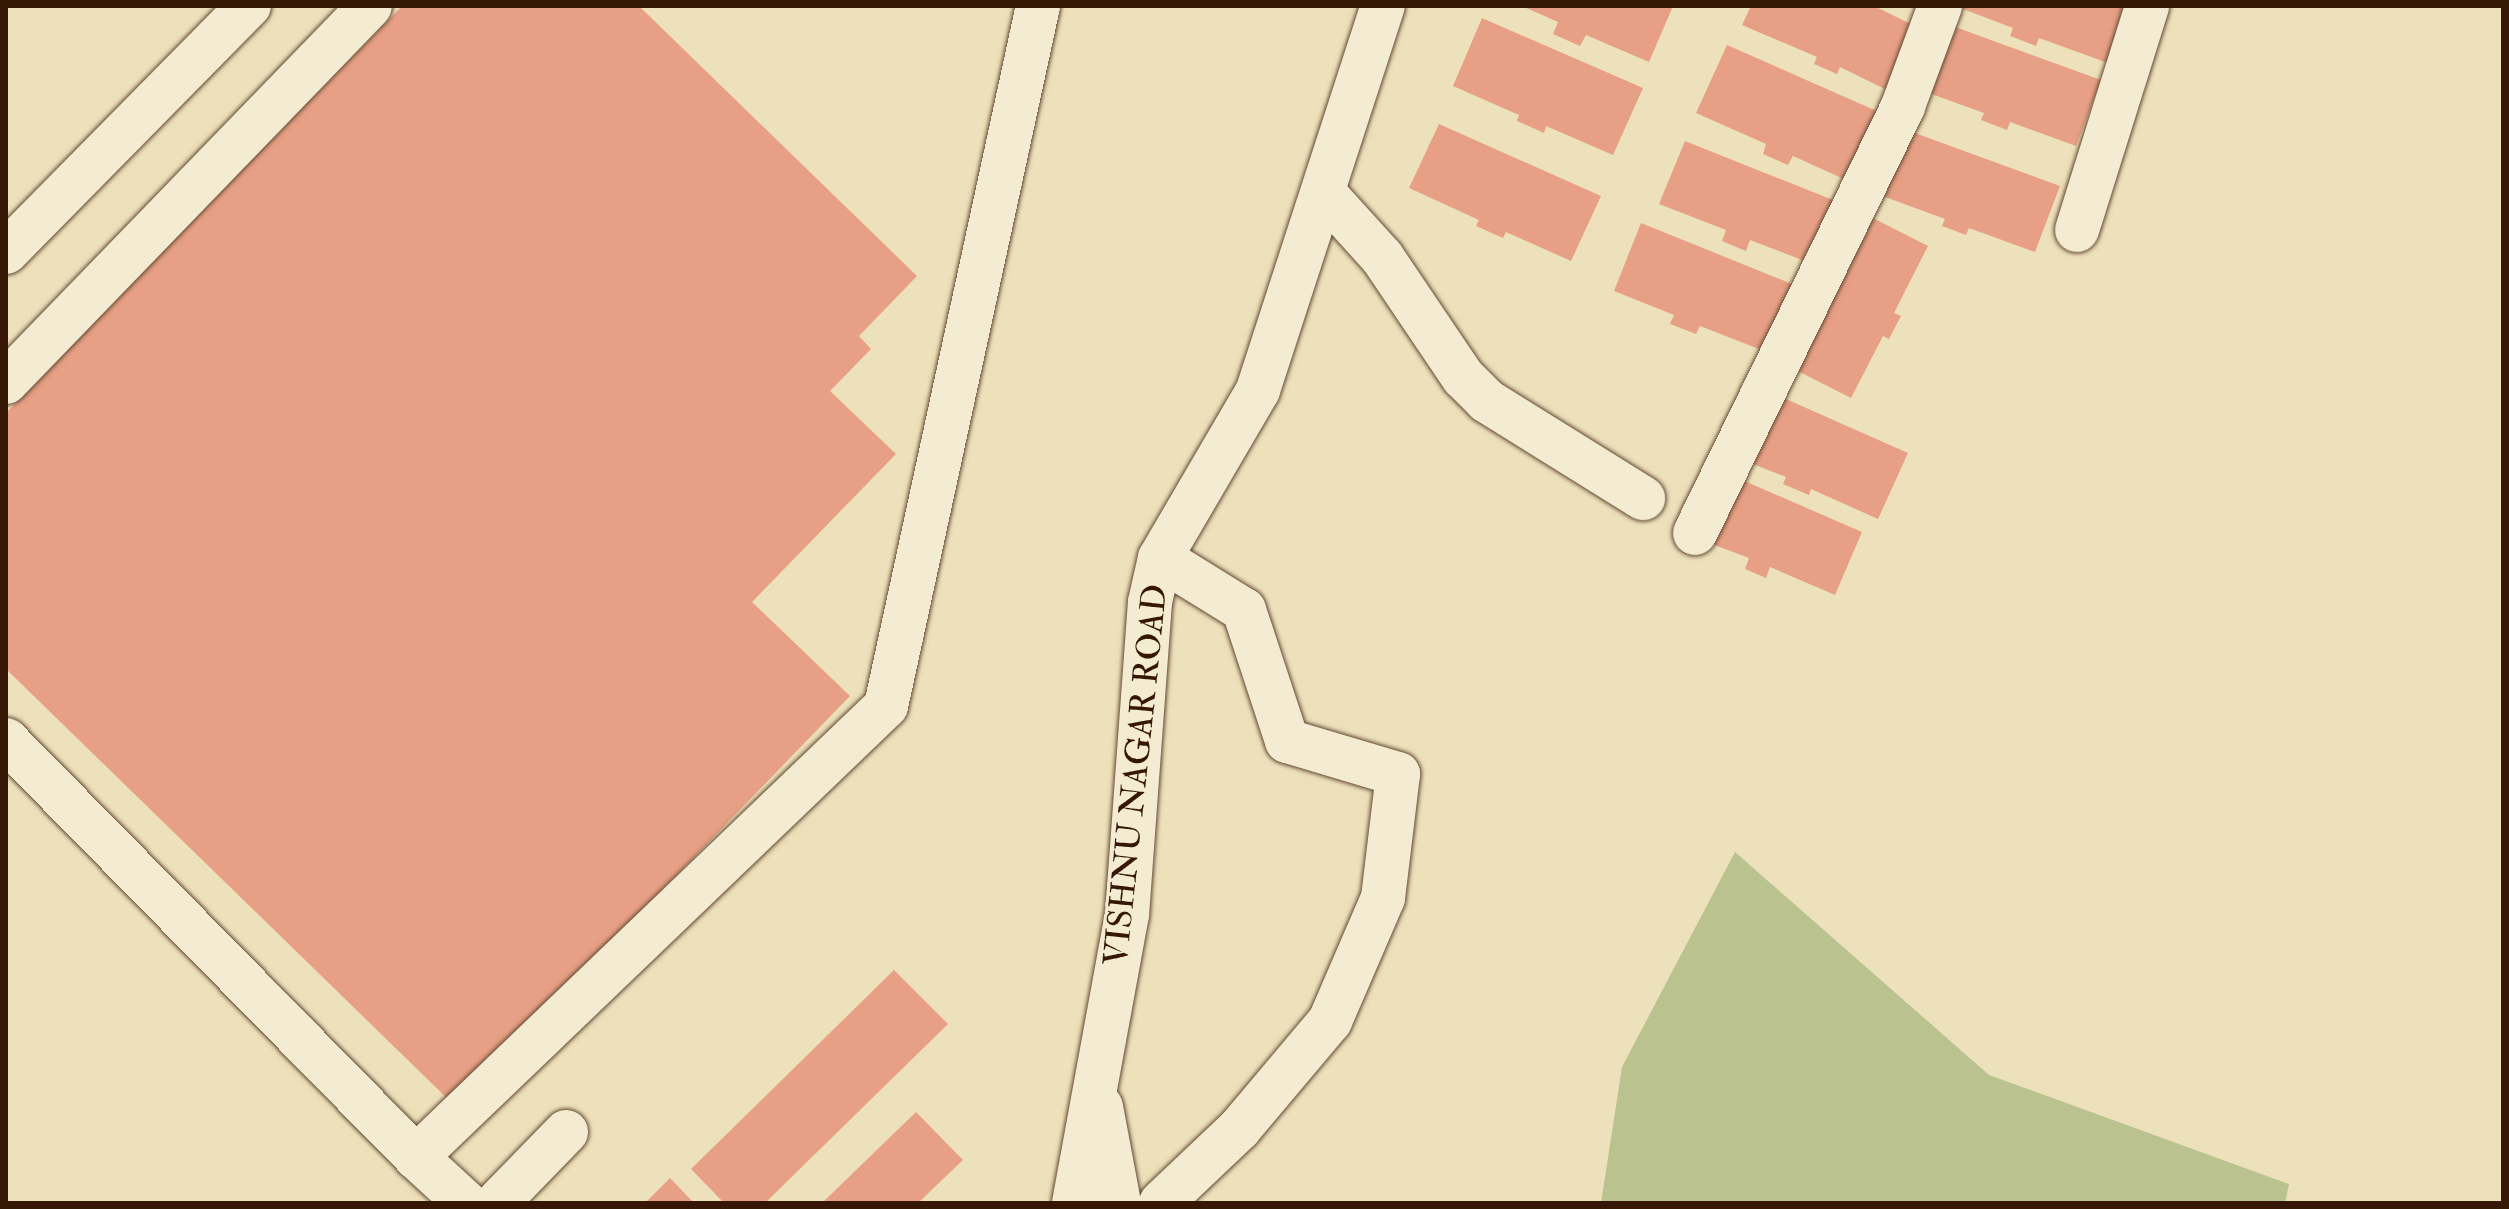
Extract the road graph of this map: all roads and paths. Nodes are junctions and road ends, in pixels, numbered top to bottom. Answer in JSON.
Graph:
{"nodes":[{"id":1,"x":249,"y":6,"type":"edge"},
{"id":2,"x":370,"y":6,"type":"edge"},
{"id":3,"x":1038,"y":6,"type":"edge"},
{"id":4,"x":1383,"y":6,"type":"edge"},
{"id":5,"x":1940,"y":6,"type":"edge"},
{"id":6,"x":2147,"y":6,"type":"edge"},
{"id":7,"x":1323,"y":192,"type":"junction"},
{"id":8,"x":2077,"y":230,"type":"dead end"},
{"id":9,"x":6,"y":252,"type":"edge"},
{"id":10,"x":6,"y":382,"type":"edge"},
{"id":11,"x":1643,"y":498,"type":"dead end"},
{"id":12,"x":1695,"y":533,"type":"dead end"},
{"id":13,"x":1160,"y":558,"type":"junction"},
{"id":14,"x":6,"y":740,"type":"edge"},
{"id":15,"x":1096,"y":1081,"type":"junction"},
{"id":16,"x":566,"y":1132,"type":"dead end"},
{"id":17,"x":416,"y":1157,"type":"junction"},
{"id":18,"x":466,"y":1203,"type":"edge"},
{"id":19,"x":497,"y":1203,"type":"edge"},
{"id":20,"x":1074,"y":1203,"type":"edge"},
{"id":21,"x":1119,"y":1203,"type":"edge"},
{"id":22,"x":1161,"y":1203,"type":"edge"}],
"edges":[{"from":1,"to":9,"type":"street"},
{"from":2,"to":10,"type":"street"},
{"from":3,"to":17,"type":"street"},
{"from":4,"to":7,"type":"street","name":"VISHNU NAGAR ROAD"},
{"from":5,"to":12,"type":"street"},
{"from":6,"to":8,"type":"street"},
{"from":7,"to":11,"type":"street"},
{"from":7,"to":13,"type":"street","name":"VISHNU NAGAR ROAD"},
{"from":13,"to":15,"type":"street","name":"VISHNU NAGAR ROAD"},
{"from":13,"to":22,"type":"street"},
{"from":14,"to":17,"type":"street"},
{"from":15,"to":20,"type":"street","name":"VISHNU NAGAR ROAD"},
{"from":15,"to":21,"type":"street"},
{"from":16,"to":19,"type":"street"},
{"from":17,"to":18,"type":"street"}]}
